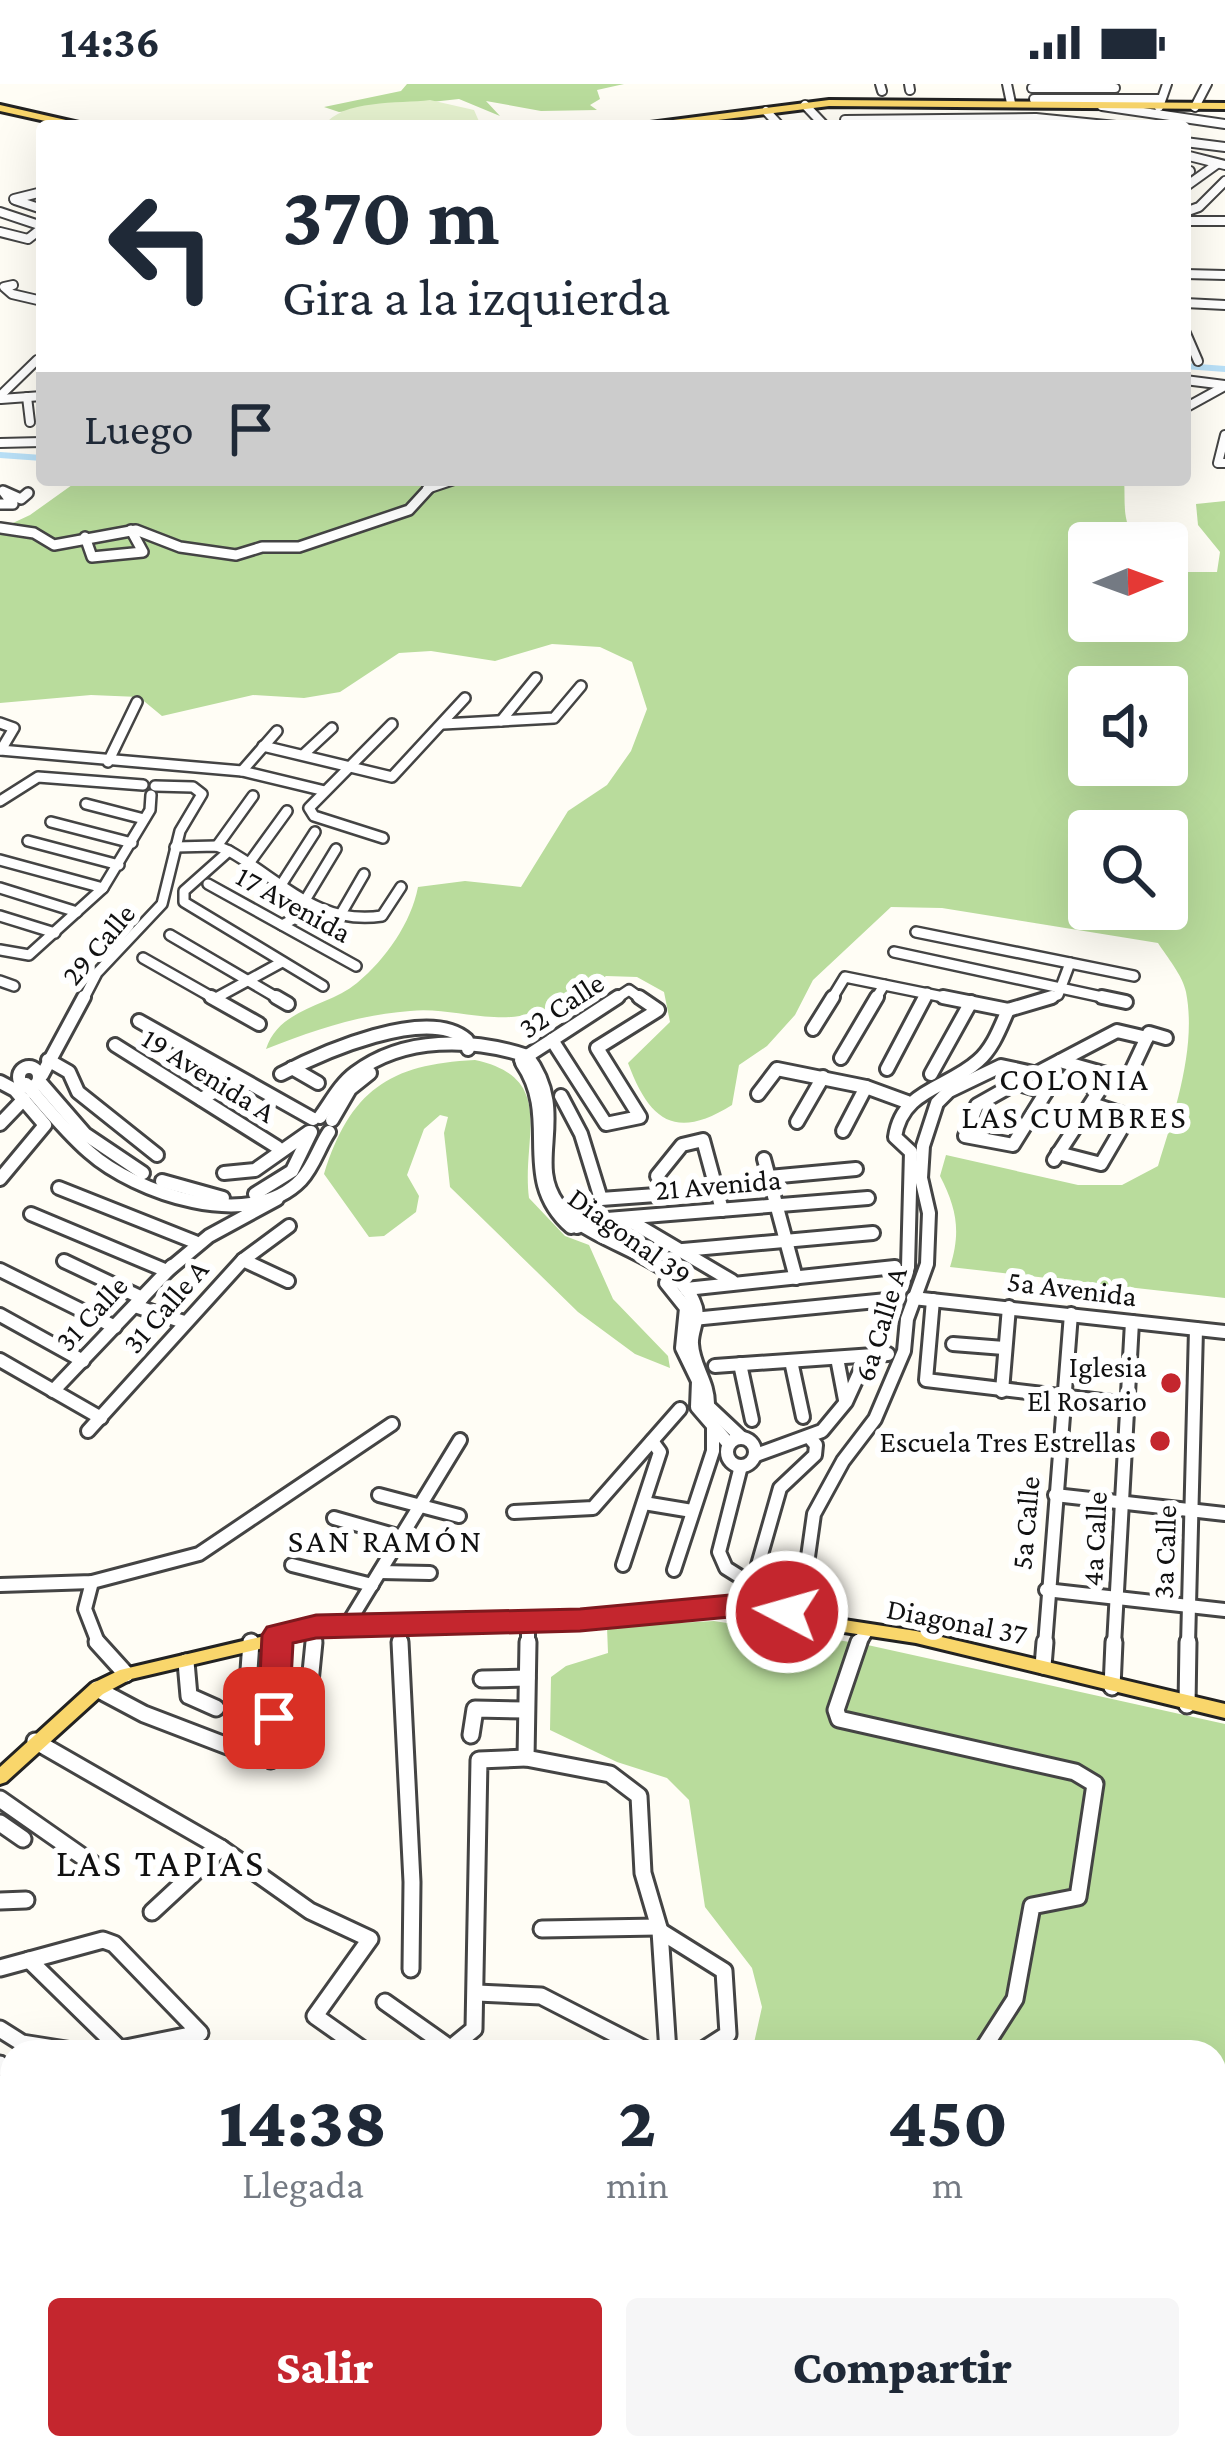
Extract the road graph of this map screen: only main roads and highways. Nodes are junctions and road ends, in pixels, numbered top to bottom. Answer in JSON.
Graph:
{"nodes":[{"id":1,"x":1225,"y":106,"type":"edge"},
{"id":2,"x":0,"y":110,"type":"edge"},
{"id":3,"x":767,"y":112,"type":"junction"},
{"id":4,"x":36,"y":120,"type":"edge"},
{"id":5,"x":49,"y":120,"type":"edge"},
{"id":6,"x":700,"y":120,"type":"edge"},
{"id":7,"x":740,"y":120,"type":"edge"},
{"id":8,"x":1225,"y":1711,"type":"edge"},
{"id":9,"x":0,"y":1777,"type":"edge"}],
"edges":[{"from":1,"to":3,"type":"main road"},
{"from":2,"to":4,"type":"main road"},
{"from":2,"to":5,"type":"main road"},
{"from":3,"to":6,"type":"main road"},
{"from":3,"to":7,"type":"main road"},
{"from":8,"to":9,"type":"main road","name":"Diagonal 37"}]}
